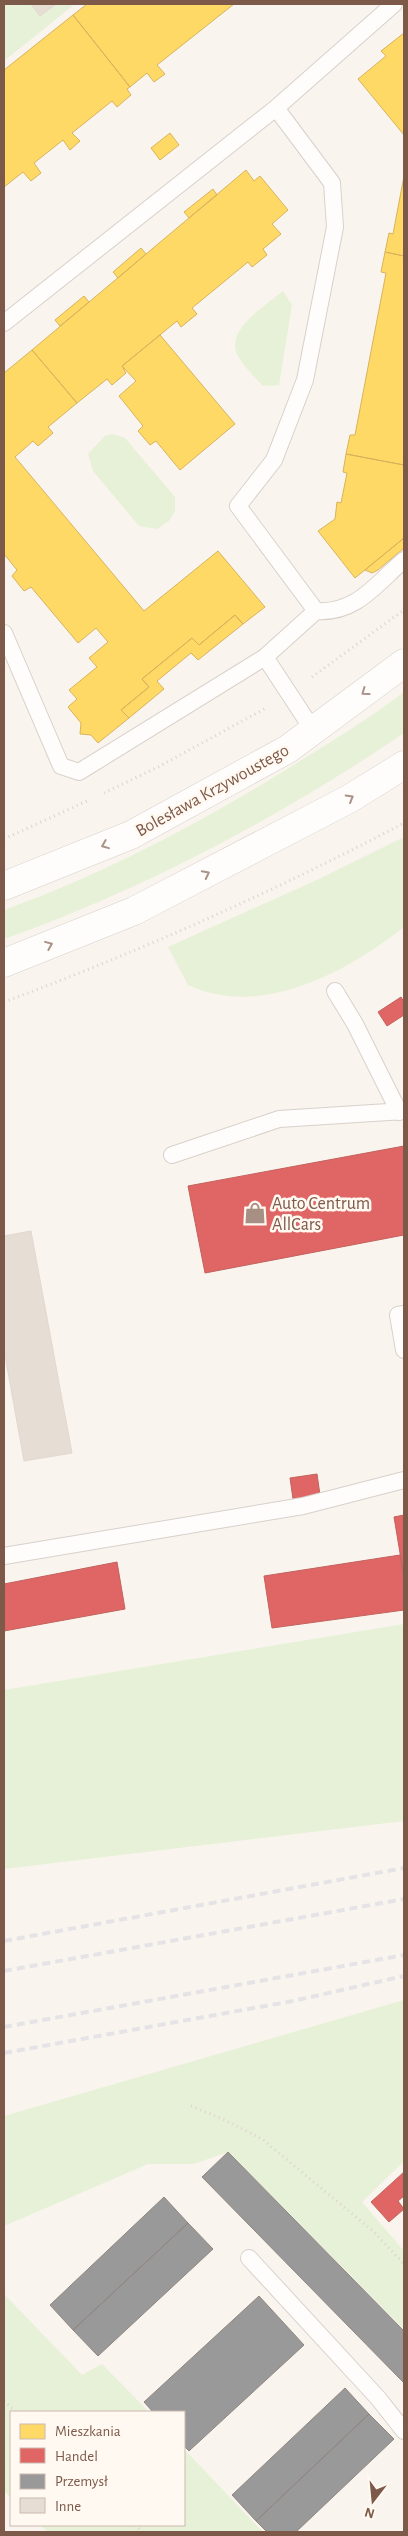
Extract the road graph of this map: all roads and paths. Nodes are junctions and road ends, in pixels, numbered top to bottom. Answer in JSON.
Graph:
{"nodes":[{"id":1,"x":394,"y":4,"type":"edge"},
{"id":2,"x":276,"y":108,"type":"junction"},
{"id":3,"x":4,"y":324,"type":"edge"},
{"id":4,"x":404,"y":560,"type":"edge"},
{"id":5,"x":316,"y":610,"type":"junction"},
{"id":6,"x":404,"y":610,"type":"edge"},
{"id":7,"x":4,"y":633,"type":"edge"},
{"id":8,"x":265,"y":657,"type":"junction"},
{"id":9,"x":404,"y":663,"type":"edge"},
{"id":10,"x":306,"y":681,"type":"dead end"},
{"id":11,"x":274,"y":704,"type":"dead end"},
{"id":12,"x":313,"y":730,"type":"junction"},
{"id":13,"x":404,"y":765,"type":"edge"},
{"id":14,"x":97,"y":796,"type":"dead end"},
{"id":15,"x":88,"y":800,"type":"dead end"},
{"id":16,"x":404,"y":823,"type":"edge"},
{"id":17,"x":4,"y":839,"type":"edge"},
{"id":18,"x":4,"y":886,"type":"edge"},
{"id":19,"x":4,"y":962,"type":"edge"},
{"id":20,"x":335,"y":992,"type":"dead end"},
{"id":21,"x":4,"y":1002,"type":"edge"},
{"id":22,"x":401,"y":1111,"type":"edge"},
{"id":23,"x":172,"y":1155,"type":"dead end"},
{"id":24,"x":404,"y":1314,"type":"edge"},
{"id":25,"x":404,"y":1350,"type":"edge"},
{"id":26,"x":404,"y":1480,"type":"edge"},
{"id":27,"x":4,"y":1556,"type":"edge"},
{"id":28,"x":191,"y":2106,"type":"dead end"},
{"id":29,"x":248,"y":2258,"type":"dead end"},
{"id":30,"x":404,"y":2264,"type":"edge"},
{"id":31,"x":4,"y":2401,"type":"edge"},
{"id":32,"x":15,"y":2411,"type":"edge"},
{"id":33,"x":404,"y":2431,"type":"edge"}],
"edges":[{"from":1,"to":2,"type":"lane"},
{"from":2,"to":3,"type":"lane"},
{"from":2,"to":5,"type":"lane"},
{"from":4,"to":5,"type":"lane"},
{"from":5,"to":8,"type":"lane"},
{"from":6,"to":10,"type":"path"},
{"from":7,"to":8,"type":"lane"},
{"from":8,"to":12,"type":"lane"},
{"from":9,"to":12,"type":"main road","name":"Bolesława Krzywoustego","one_way":true},
{"from":11,"to":14,"type":"path"},
{"from":12,"to":18,"type":"main road","name":"Bolesława Krzywoustego","one_way":true},
{"from":19,"to":13,"type":"main road","one_way":true},
{"from":15,"to":17,"type":"path"},
{"from":16,"to":21,"type":"path"},
{"from":20,"to":22,"type":"lane"},
{"from":22,"to":23,"type":"lane"},
{"from":24,"to":25,"type":"lane"},
{"from":26,"to":27,"type":"lane"},
{"from":28,"to":30,"type":"path"},
{"from":29,"to":33,"type":"lane"},
{"from":31,"to":32,"type":"path"}]}
